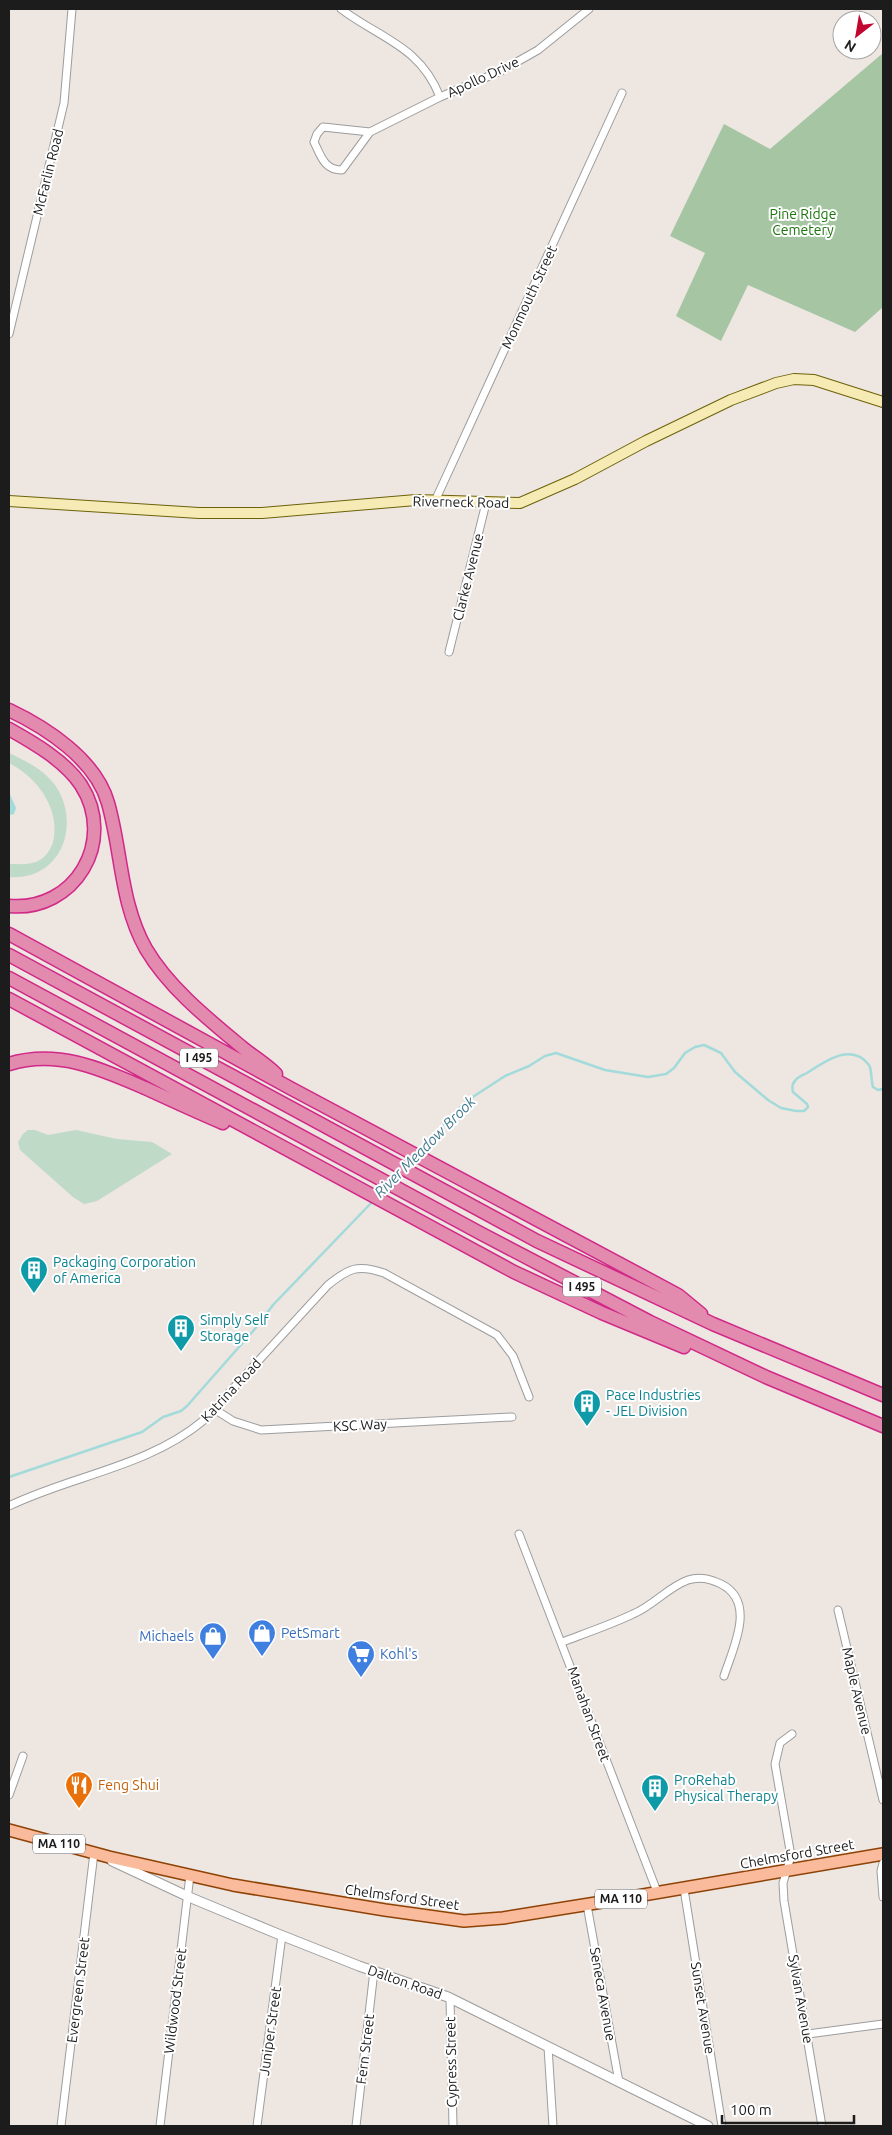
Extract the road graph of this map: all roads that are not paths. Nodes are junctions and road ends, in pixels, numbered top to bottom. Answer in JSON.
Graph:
{"nodes":[{"id":1,"x":72,"y":9,"type":"edge"},
{"id":2,"x":341,"y":9,"type":"edge"},
{"id":3,"x":589,"y":9,"type":"edge"},
{"id":4,"x":622,"y":93,"type":"dead end"},
{"id":5,"x":440,"y":97,"type":"junction"},
{"id":6,"x":370,"y":132,"type":"junction"},
{"id":7,"x":9,"y":334,"type":"edge"},
{"id":8,"x":883,"y":402,"type":"edge"},
{"id":9,"x":9,"y":501,"type":"edge"},
{"id":10,"x":435,"y":501,"type":"junction"},
{"id":11,"x":486,"y":503,"type":"junction"},
{"id":12,"x":449,"y":652,"type":"dead end"},
{"id":13,"x":9,"y":710,"type":"edge"},
{"id":14,"x":9,"y":730,"type":"edge"},
{"id":15,"x":9,"y":906,"type":"edge"},
{"id":16,"x":9,"y":934,"type":"edge"},
{"id":17,"x":9,"y":955,"type":"edge"},
{"id":18,"x":9,"y":978,"type":"edge"},
{"id":19,"x":9,"y":999,"type":"edge"},
{"id":20,"x":9,"y":1064,"type":"edge"},
{"id":21,"x":292,"y":1089,"type":"junction"},
{"id":22,"x":313,"y":1163,"type":"junction"},
{"id":23,"x":713,"y":1324,"type":"junction"},
{"id":24,"x":766,"y":1377,"type":"junction"},
{"id":25,"x":883,"y":1395,"type":"edge"},
{"id":26,"x":529,"y":1397,"type":"dead end"},
{"id":27,"x":214,"y":1409,"type":"junction"},
{"id":28,"x":512,"y":1417,"type":"dead end"},
{"id":29,"x":883,"y":1426,"type":"edge"},
{"id":30,"x":9,"y":1506,"type":"edge"},
{"id":31,"x":519,"y":1534,"type":"dead end"},
{"id":32,"x":838,"y":1610,"type":"dead end"},
{"id":33,"x":562,"y":1642,"type":"junction"},
{"id":34,"x":724,"y":1676,"type":"dead end"},
{"id":35,"x":792,"y":1734,"type":"dead end"},
{"id":36,"x":22,"y":1756,"type":"dead end"},
{"id":37,"x":9,"y":1795,"type":"edge"},
{"id":38,"x":883,"y":1800,"type":"edge"},
{"id":39,"x":9,"y":1830,"type":"edge"},
{"id":40,"x":94,"y":1853,"type":"junction"},
{"id":41,"x":883,"y":1854,"type":"edge"},
{"id":42,"x":883,"y":1864,"type":"edge"},
{"id":43,"x":787,"y":1871,"type":"junction"},
{"id":44,"x":190,"y":1875,"type":"junction"},
{"id":45,"x":684,"y":1889,"type":"junction"},
{"id":46,"x":658,"y":1894,"type":"junction"},
{"id":47,"x":189,"y":1897,"type":"junction"},
{"id":48,"x":883,"y":1897,"type":"edge"},
{"id":49,"x":588,"y":1905,"type":"junction"},
{"id":50,"x":282,"y":1935,"type":"junction"},
{"id":51,"x":374,"y":1971,"type":"junction"},
{"id":52,"x":450,"y":1998,"type":"junction"},
{"id":53,"x":883,"y":2024,"type":"edge"},
{"id":54,"x":808,"y":2034,"type":"junction"},
{"id":55,"x":548,"y":2047,"type":"junction"},
{"id":56,"x":619,"y":2082,"type":"junction"},
{"id":57,"x":61,"y":2126,"type":"edge"},
{"id":58,"x":160,"y":2126,"type":"edge"},
{"id":59,"x":257,"y":2126,"type":"edge"},
{"id":60,"x":356,"y":2126,"type":"edge"},
{"id":61,"x":453,"y":2126,"type":"edge"},
{"id":62,"x":552,"y":2126,"type":"edge"},
{"id":63,"x":708,"y":2126,"type":"edge"},
{"id":64,"x":722,"y":2126,"type":"edge"},
{"id":65,"x":822,"y":2126,"type":"edge"}],
"edges":[{"from":1,"to":7,"type":"street","name":"McFarlin Road"},
{"from":2,"to":5,"type":"street"},
{"from":3,"to":5,"type":"street","name":"Apollo Drive"},
{"from":4,"to":10,"type":"street","name":"Monmouth Street"},
{"from":5,"to":6,"type":"street","name":"Apollo Drive"},
{"from":6,"to":6,"type":"street","name":"Apollo Drive"},
{"from":8,"to":11,"type":"main road","name":"Riverneck Road"},
{"from":9,"to":10,"type":"main road","name":"Riverneck Road"},
{"from":10,"to":11,"type":"main road","name":"Riverneck Road"},
{"from":11,"to":12,"type":"street","name":"Clarke Avenue"},
{"from":13,"to":21,"type":"highway"},
{"from":14,"to":15,"type":"highway"},
{"from":16,"to":21,"type":"highway"},
{"from":17,"to":23,"type":"highway","number":"I 495"},
{"from":18,"to":24,"type":"highway","number":"I 495"},
{"from":19,"to":22,"type":"highway"},
{"from":20,"to":22,"type":"highway"},
{"from":21,"to":23,"type":"highway"},
{"from":22,"to":24,"type":"highway"},
{"from":23,"to":25,"type":"highway","number":"I 495"},
{"from":24,"to":29,"type":"highway","number":"I 495"},
{"from":26,"to":27,"type":"street","name":"Katrina Road"},
{"from":27,"to":28,"type":"street","name":"KSC Way"},
{"from":27,"to":30,"type":"street","name":"Katrina Road"},
{"from":31,"to":33,"type":"street","name":"Manahan Street"},
{"from":32,"to":38,"type":"street","name":"Maple Avenue"},
{"from":33,"to":34,"type":"street"},
{"from":33,"to":46,"type":"street","name":"Manahan Street"},
{"from":35,"to":43,"type":"street","name":"Sylvan Avenue"},
{"from":36,"to":37,"type":"street"},
{"from":39,"to":40,"type":"main road","name":"Chelmsford Street","number":"MA 110"},
{"from":40,"to":44,"type":"main road","name":"Chelmsford Street","number":"MA 110"},
{"from":40,"to":47,"type":"street","name":"Dalton Road"},
{"from":40,"to":57,"type":"street","name":"Evergreen Street"},
{"from":41,"to":43,"type":"main road","name":"Chelmsford Street","number":"MA 110"},
{"from":42,"to":48,"type":"street"},
{"from":43,"to":45,"type":"main road","name":"Chelmsford Street","number":"MA 110"},
{"from":43,"to":54,"type":"street","name":"Sylvan Avenue"},
{"from":44,"to":47,"type":"street","name":"Wildwood Street"},
{"from":44,"to":49,"type":"main road","name":"Chelmsford Street","number":"MA 110"},
{"from":45,"to":46,"type":"main road","name":"Chelmsford Street","number":"MA 110"},
{"from":45,"to":64,"type":"street","name":"Sunset Avenue"},
{"from":46,"to":49,"type":"main road","name":"Chelmsford Street","number":"MA 110"},
{"from":47,"to":50,"type":"street","name":"Dalton Road"},
{"from":47,"to":58,"type":"street","name":"Wildwood Street"},
{"from":49,"to":56,"type":"street","name":"Seneca Avenue"},
{"from":50,"to":51,"type":"street","name":"Dalton Road"},
{"from":50,"to":59,"type":"street","name":"Juniper Street"},
{"from":51,"to":52,"type":"street","name":"Dalton Road"},
{"from":51,"to":60,"type":"street","name":"Fern Street"},
{"from":52,"to":55,"type":"street","name":"Dalton Road"},
{"from":52,"to":61,"type":"street","name":"Cypress Street"},
{"from":53,"to":54,"type":"street"},
{"from":54,"to":65,"type":"street","name":"Sylvan Avenue"},
{"from":55,"to":56,"type":"street","name":"Dalton Road"},
{"from":55,"to":62,"type":"street"},
{"from":56,"to":63,"type":"street","name":"Dalton Road"}]}
